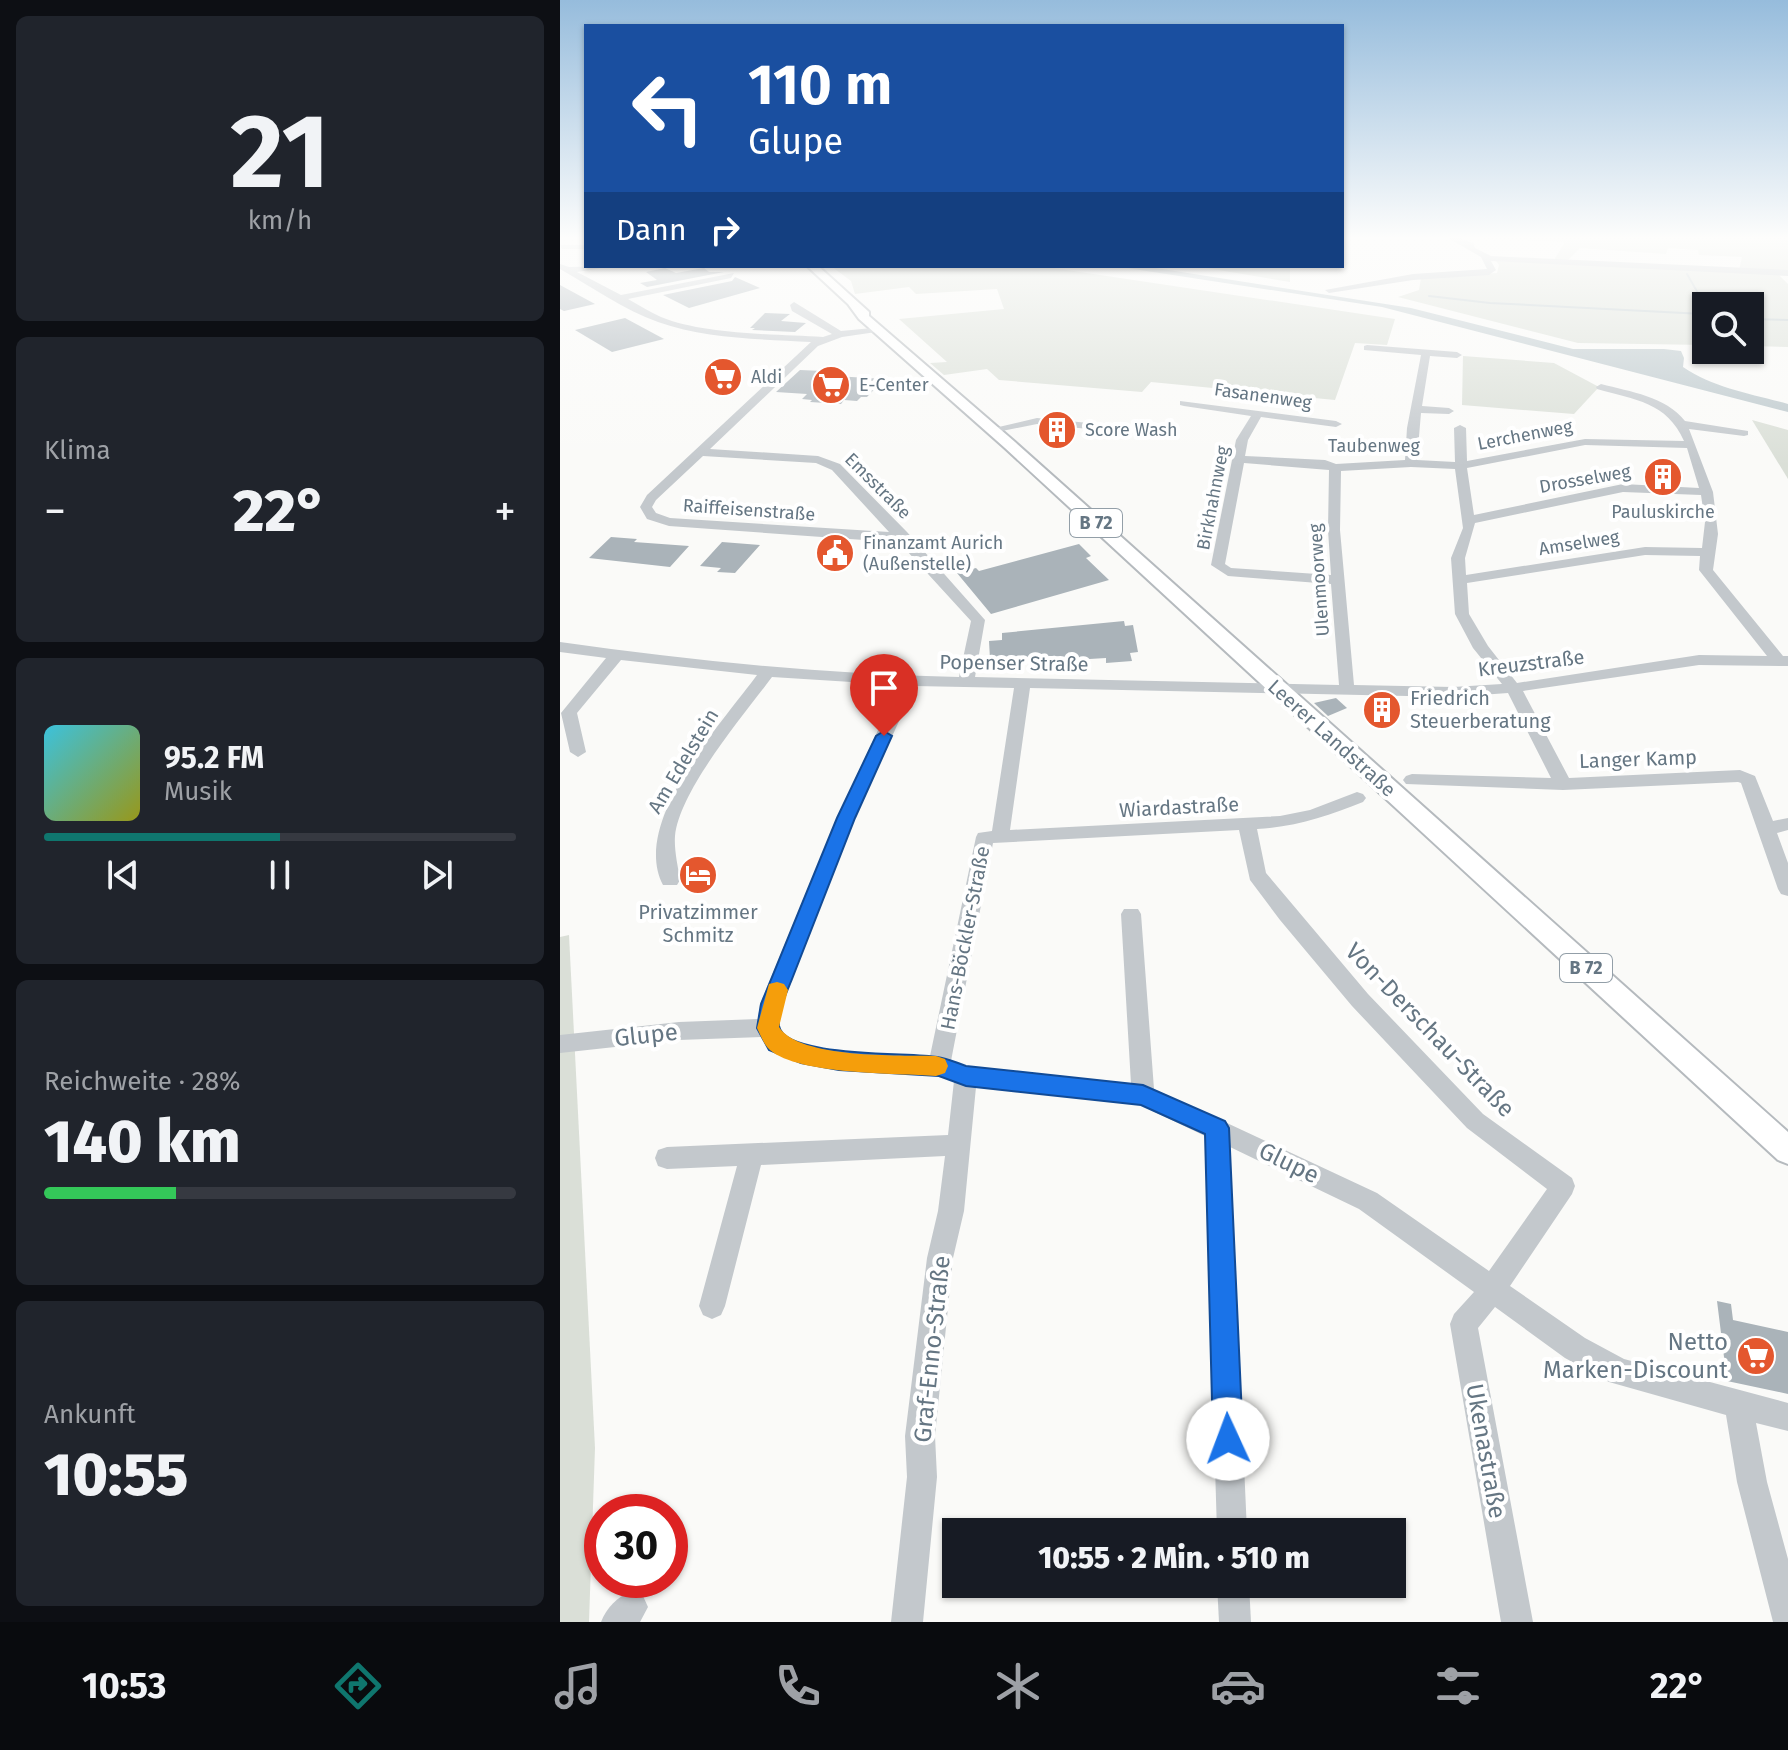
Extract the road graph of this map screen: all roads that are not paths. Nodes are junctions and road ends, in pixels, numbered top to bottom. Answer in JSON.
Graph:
{"nodes":[{"id":1,"x":648,"y":314,"type":"edge"},
{"id":2,"x":804,"y":314,"type":"edge"},
{"id":3,"x":860,"y":314,"type":"edge"},
{"id":4,"x":878,"y":328,"type":"junction"},
{"id":5,"x":842,"y":334,"type":"junction"},
{"id":6,"x":820,"y":341,"type":"junction"},
{"id":7,"x":1367,"y":348,"type":"dead end"},
{"id":8,"x":1426,"y":353,"type":"junction"},
{"id":9,"x":1457,"y":355,"type":"dead end"},
{"id":10,"x":1601,"y":387,"type":"dead end"},
{"id":11,"x":1184,"y":403,"type":"dead end"},
{"id":12,"x":1416,"y":409,"type":"junction"},
{"id":13,"x":1449,"y":411,"type":"dead end"},
{"id":14,"x":1258,"y":413,"type":"junction"},
{"id":15,"x":1336,"y":424,"type":"dead end"},
{"id":16,"x":1680,"y":424,"type":"junction"},
{"id":17,"x":1099,"y":427,"type":"dead end"},
{"id":18,"x":1460,"y":428,"type":"dead end"},
{"id":19,"x":992,"y":430,"type":"junction"},
{"id":20,"x":1744,"y":433,"type":"dead end"},
{"id":21,"x":1691,"y":445,"type":"junction"},
{"id":22,"x":700,"y":452,"type":"junction"},
{"id":23,"x":1239,"y":459,"type":"junction"},
{"id":24,"x":1411,"y":463,"type":"junction"},
{"id":25,"x":1461,"y":466,"type":"junction"},
{"id":26,"x":1335,"y":468,"type":"junction"},
{"id":27,"x":1707,"y":492,"type":"junction"},
{"id":28,"x":1469,"y":520,"type":"junction"},
{"id":29,"x":902,"y":535,"type":"junction"},
{"id":30,"x":1705,"y":552,"type":"junction"},
{"id":31,"x":1340,"y":580,"type":"junction"},
{"id":32,"x":1460,"y":580,"type":"junction"},
{"id":33,"x":560,"y":647,"type":"edge"},
{"id":34,"x":616,"y":656,"type":"junction"},
{"id":35,"x":1783,"y":660,"type":"edge"},
{"id":36,"x":767,"y":673,"type":"junction"},
{"id":37,"x":909,"y":681,"type":"junction"},
{"id":38,"x":966,"y":682,"type":"junction"},
{"id":39,"x":1023,"y":682,"type":"junction"},
{"id":40,"x":1277,"y":688,"type":"junction"},
{"id":41,"x":1513,"y":688,"type":"junction"},
{"id":42,"x":1347,"y":690,"type":"junction"},
{"id":43,"x":578,"y":752,"type":"dead end"},
{"id":44,"x":1412,"y":780,"type":"dead end"},
{"id":45,"x":1563,"y":784,"type":"junction"},
{"id":46,"x":1357,"y":798,"type":"dead end"},
{"id":47,"x":1788,"y":824,"type":"edge"},
{"id":48,"x":1247,"y":825,"type":"junction"},
{"id":49,"x":1765,"y":829,"type":"junction"},
{"id":50,"x":1000,"y":837,"type":"junction"},
{"id":51,"x":670,"y":880,"type":"dead end"},
{"id":52,"x":1788,"y":889,"type":"edge"},
{"id":53,"x":1131,"y":914,"type":"dead end"},
{"id":54,"x":768,"y":1028,"type":"junction"},
{"id":55,"x":560,"y":1044,"type":"edge"},
{"id":56,"x":939,"y":1066,"type":"junction"},
{"id":57,"x":966,"y":1076,"type":"junction"},
{"id":58,"x":1143,"y":1095,"type":"junction"},
{"id":59,"x":1217,"y":1128,"type":"junction"},
{"id":60,"x":959,"y":1145,"type":"junction"},
{"id":61,"x":1788,"y":1151,"type":"edge"},
{"id":62,"x":752,"y":1154,"type":"junction"},
{"id":63,"x":667,"y":1158,"type":"dead end"},
{"id":64,"x":1493,"y":1289,"type":"junction"},
{"id":65,"x":712,"y":1306,"type":"dead end"},
{"id":66,"x":1739,"y":1406,"type":"junction"},
{"id":67,"x":1788,"y":1417,"type":"edge"},
{"id":68,"x":1231,"y":1518,"type":"edge"},
{"id":69,"x":1234,"y":1598,"type":"edge"},
{"id":70,"x":1788,"y":1618,"type":"edge"},
{"id":71,"x":907,"y":1622,"type":"edge"},
{"id":72,"x":1235,"y":1622,"type":"edge"},
{"id":73,"x":1517,"y":1622,"type":"edge"}],
"edges":[{"from":1,"to":6,"type":"street"},
{"from":2,"to":5,"type":"street"},
{"from":3,"to":4,"type":"main road","name":"Leerer Landstraße","number":"B 72"},
{"from":4,"to":5,"type":"street"},
{"from":4,"to":19,"type":"main road","name":"Leerer Landstraße","number":"B 72"},
{"from":5,"to":6,"type":"street"},
{"from":6,"to":22,"type":"street","name":"Raiffeisenstraße"},
{"from":7,"to":8,"type":"street"},
{"from":8,"to":9,"type":"street"},
{"from":8,"to":12,"type":"street"},
{"from":10,"to":16,"type":"street"},
{"from":11,"to":14,"type":"street","name":"Fasanenweg"},
{"from":12,"to":13,"type":"street"},
{"from":12,"to":24,"type":"street"},
{"from":14,"to":15,"type":"street","name":"Fasanenweg"},
{"from":14,"to":23,"type":"street","name":"Birkhahnweg"},
{"from":16,"to":20,"type":"street"},
{"from":16,"to":21,"type":"street"},
{"from":17,"to":19,"type":"street"},
{"from":18,"to":25,"type":"street"},
{"from":19,"to":40,"type":"main road","name":"Leerer Landstraße","number":"B 72"},
{"from":21,"to":25,"type":"street","name":"Lerchenweg"},
{"from":21,"to":27,"type":"street"},
{"from":22,"to":29,"type":"street","name":"Emsstraße"},
{"from":22,"to":29,"type":"street","name":"Raiffeisenstraße"},
{"from":23,"to":26,"type":"street","name":"Taubenweg"},
{"from":23,"to":31,"type":"street","name":"Birkhahnweg"},
{"from":24,"to":25,"type":"street","name":"Taubenweg"},
{"from":24,"to":26,"type":"street","name":"Taubenweg"},
{"from":25,"to":28,"type":"street"},
{"from":26,"to":31,"type":"street","name":"Ulenmoorweg"},
{"from":27,"to":28,"type":"street","name":"Drosselweg"},
{"from":27,"to":30,"type":"street"},
{"from":28,"to":32,"type":"street"},
{"from":29,"to":38,"type":"street","name":"Emsstraße"},
{"from":30,"to":32,"type":"street","name":"Amselweg"},
{"from":30,"to":35,"type":"street"},
{"from":31,"to":42,"type":"street","name":"Ulenmoorweg"},
{"from":32,"to":41,"type":"street"},
{"from":33,"to":34,"type":"street","name":"Popenser Straße"},
{"from":34,"to":36,"type":"street","name":"Popenser Straße"},
{"from":34,"to":43,"type":"street"},
{"from":35,"to":41,"type":"street","name":"Kreuzstraße"},
{"from":36,"to":37,"type":"street","name":"Popenser Straße"},
{"from":36,"to":51,"type":"street","name":"Am Edelstein"},
{"from":37,"to":38,"type":"street","name":"Popenser Straße"},
{"from":37,"to":54,"type":"street"},
{"from":38,"to":39,"type":"street","name":"Popenser Straße"},
{"from":39,"to":40,"type":"street","name":"Popenser Straße"},
{"from":39,"to":50,"type":"street","name":"Hans-Böckler-Straße"},
{"from":40,"to":42,"type":"street","name":"Kreuzstraße"},
{"from":40,"to":61,"type":"main road","name":"Leerer Landstraße","number":"B 72"},
{"from":41,"to":42,"type":"street","name":"Kreuzstraße"},
{"from":41,"to":45,"type":"street"},
{"from":44,"to":45,"type":"street","name":"Langer Kamp"},
{"from":45,"to":49,"type":"street","name":"Langer Kamp"},
{"from":46,"to":48,"type":"street","name":"Wiardastraße"},
{"from":47,"to":49,"type":"street"},
{"from":48,"to":50,"type":"street","name":"Wiardastraße"},
{"from":48,"to":64,"type":"street","name":"Von-Derschau-Straße"},
{"from":49,"to":52,"type":"street","name":"Langer Kamp"},
{"from":50,"to":56,"type":"street","name":"Hans-Böckler-Straße"},
{"from":53,"to":58,"type":"street"},
{"from":54,"to":55,"type":"street","name":"Glupe"},
{"from":54,"to":56,"type":"street","name":"Glupe"},
{"from":56,"to":57,"type":"street","name":"Glupe"},
{"from":57,"to":58,"type":"street","name":"Glupe"},
{"from":57,"to":60,"type":"street","name":"Graf-Enno-Straße"},
{"from":58,"to":59,"type":"street","name":"Glupe"},
{"from":59,"to":64,"type":"street","name":"Glupe"},
{"from":59,"to":68,"type":"street"},
{"from":60,"to":62,"type":"street"},
{"from":60,"to":71,"type":"street","name":"Graf-Enno-Straße"},
{"from":62,"to":63,"type":"street"},
{"from":62,"to":65,"type":"street"},
{"from":64,"to":66,"type":"street","name":"Glupe"},
{"from":64,"to":73,"type":"street","name":"Ukenastraße"},
{"from":66,"to":67,"type":"street","name":"Glupe"},
{"from":66,"to":70,"type":"street"},
{"from":69,"to":72,"type":"street"}]}
